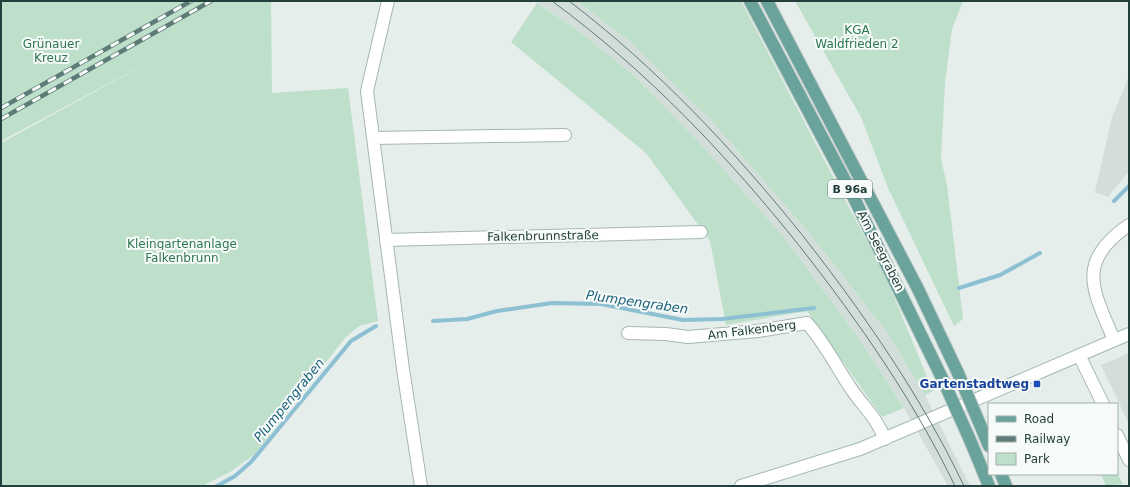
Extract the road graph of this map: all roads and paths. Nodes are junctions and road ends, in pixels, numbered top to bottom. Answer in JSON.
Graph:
{"nodes":[{"id":1,"x":388,"y":1,"type":"edge"},
{"id":2,"x":750,"y":1,"type":"edge"},
{"id":3,"x":767,"y":1,"type":"edge"},
{"id":4,"x":565,"y":135,"type":"dead end"},
{"id":5,"x":373,"y":138,"type":"junction"},
{"id":6,"x":1129,"y":225,"type":"edge"},
{"id":7,"x":701,"y":232,"type":"dead end"},
{"id":8,"x":386,"y":240,"type":"junction"},
{"id":9,"x":628,"y":334,"type":"dead end"},
{"id":10,"x":1129,"y":334,"type":"edge"},
{"id":11,"x":1114,"y":340,"type":"junction"},
{"id":12,"x":1079,"y":355,"type":"junction"},
{"id":13,"x":1102,"y":403,"type":"edge"},
{"id":14,"x":1118,"y":437,"type":"edge"},
{"id":15,"x":885,"y":439,"type":"junction"},
{"id":16,"x":988,"y":444,"type":"edge"},
{"id":17,"x":1129,"y":460,"type":"edge"},
{"id":18,"x":1001,"y":475,"type":"edge"},
{"id":19,"x":421,"y":486,"type":"edge"},
{"id":20,"x":741,"y":486,"type":"edge"},
{"id":21,"x":989,"y":486,"type":"edge"},
{"id":22,"x":1006,"y":486,"type":"edge"}],
"edges":[{"from":1,"to":5,"type":"street"},
{"from":2,"to":21,"type":"main road","name":"Am Seegraben","number":"B 96a","bridge":true},
{"from":3,"to":16,"type":"main road","name":"Am Seegraben","number":"B 96a","bridge":true},
{"from":4,"to":5,"type":"street"},
{"from":5,"to":8,"type":"street"},
{"from":6,"to":11,"type":"street"},
{"from":7,"to":8,"type":"street","name":"Falkenbrunnstraße"},
{"from":8,"to":19,"type":"street"},
{"from":9,"to":15,"type":"street","name":"Am Falkenberg"},
{"from":10,"to":11,"type":"street"},
{"from":11,"to":12,"type":"street"},
{"from":12,"to":13,"type":"street"},
{"from":12,"to":15,"type":"street"},
{"from":14,"to":17,"type":"street"},
{"from":15,"to":20,"type":"street"},
{"from":18,"to":22,"type":"main road"}]}
